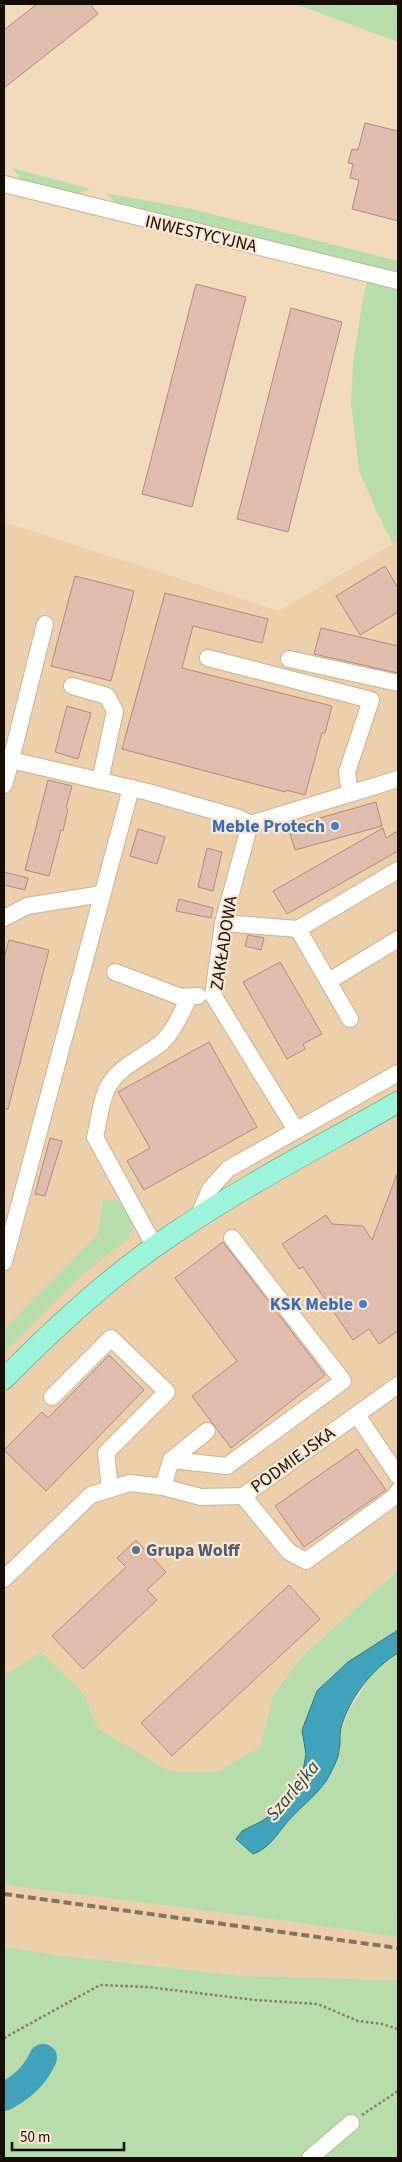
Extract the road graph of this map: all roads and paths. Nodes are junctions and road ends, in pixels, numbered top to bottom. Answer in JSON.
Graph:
{"nodes":[{"id":1,"x":4,"y":184,"type":"edge"},
{"id":2,"x":398,"y":282,"type":"edge"},
{"id":3,"x":45,"y":624,"type":"dead end"},
{"id":4,"x":208,"y":658,"type":"dead end"},
{"id":5,"x":289,"y":659,"type":"dead end"},
{"id":6,"x":398,"y":683,"type":"edge"},
{"id":7,"x":72,"y":686,"type":"dead end"},
{"id":8,"x":11,"y":760,"type":"junction"},
{"id":9,"x":398,"y":779,"type":"edge"},
{"id":10,"x":100,"y":781,"type":"junction"},
{"id":11,"x":4,"y":785,"type":"edge"},
{"id":12,"x":131,"y":788,"type":"junction"},
{"id":13,"x":350,"y":794,"type":"junction"},
{"id":14,"x":250,"y":824,"type":"junction"},
{"id":15,"x":398,"y":870,"type":"edge"},
{"id":16,"x":102,"y":894,"type":"junction"},
{"id":17,"x":4,"y":918,"type":"edge"},
{"id":18,"x":223,"y":923,"type":"junction"},
{"id":19,"x":298,"y":929,"type":"junction"},
{"id":20,"x":398,"y":939,"type":"edge"},
{"id":21,"x":115,"y":972,"type":"dead end"},
{"id":22,"x":329,"y":981,"type":"junction"},
{"id":23,"x":213,"y":995,"type":"junction"},
{"id":24,"x":189,"y":997,"type":"junction"},
{"id":25,"x":350,"y":1019,"type":"dead end"},
{"id":26,"x":398,"y":1073,"type":"edge"},
{"id":27,"x":398,"y":1102,"type":"edge"},
{"id":28,"x":296,"y":1130,"type":"junction"},
{"id":29,"x":198,"y":1218,"type":"junction"},
{"id":30,"x":232,"y":1238,"type":"dead end"},
{"id":31,"x":154,"y":1247,"type":"junction"},
{"id":32,"x":4,"y":1262,"type":"edge"},
{"id":33,"x":4,"y":1379,"type":"edge"},
{"id":34,"x":398,"y":1385,"type":"edge"},
{"id":35,"x":52,"y":1397,"type":"dead end"},
{"id":36,"x":357,"y":1415,"type":"junction"},
{"id":37,"x":207,"y":1431,"type":"dead end"},
{"id":38,"x":171,"y":1460,"type":"junction"},
{"id":39,"x":398,"y":1476,"type":"edge"},
{"id":40,"x":163,"y":1486,"type":"junction"},
{"id":41,"x":110,"y":1489,"type":"junction"},
{"id":42,"x":398,"y":1491,"type":"edge"},
{"id":43,"x":243,"y":1496,"type":"junction"},
{"id":44,"x":4,"y":1580,"type":"edge"},
{"id":45,"x":398,"y":2030,"type":"edge"},
{"id":46,"x":4,"y":2038,"type":"edge"},
{"id":47,"x":398,"y":2091,"type":"edge"},
{"id":48,"x":351,"y":2123,"type":"joint"},
{"id":49,"x":310,"y":2158,"type":"edge"}],
"edges":[{"from":1,"to":2,"type":"street","name":"INWESTYCYJNA"},
{"from":3,"to":8,"type":"street"},
{"from":4,"to":13,"type":"street"},
{"from":5,"to":6,"type":"street"},
{"from":7,"to":10,"type":"street"},
{"from":8,"to":10,"type":"street"},
{"from":8,"to":11,"type":"street"},
{"from":9,"to":13,"type":"street"},
{"from":10,"to":12,"type":"street"},
{"from":12,"to":14,"type":"street"},
{"from":12,"to":16,"type":"street"},
{"from":13,"to":14,"type":"street"},
{"from":14,"to":18,"type":"street","name":"ZAKŁADOWA"},
{"from":15,"to":19,"type":"street"},
{"from":16,"to":17,"type":"street"},
{"from":16,"to":32,"type":"street"},
{"from":18,"to":19,"type":"street"},
{"from":18,"to":23,"type":"street","name":"ZAKŁADOWA"},
{"from":19,"to":22,"type":"street"},
{"from":20,"to":22,"type":"street"},
{"from":21,"to":24,"type":"street"},
{"from":22,"to":25,"type":"street"},
{"from":23,"to":24,"type":"street"},
{"from":23,"to":28,"type":"street","name":"ZAKŁADOWA"},
{"from":24,"to":31,"type":"street"},
{"from":26,"to":28,"type":"street"},
{"from":27,"to":29,"type":"main road"},
{"from":28,"to":29,"type":"street"},
{"from":29,"to":31,"type":"main road"},
{"from":30,"to":38,"type":"street"},
{"from":31,"to":33,"type":"main road"},
{"from":34,"to":36,"type":"street","name":"PODMIEJSKA"},
{"from":35,"to":41,"type":"street"},
{"from":36,"to":39,"type":"street"},
{"from":36,"to":43,"type":"street","name":"PODMIEJSKA"},
{"from":37,"to":38,"type":"street"},
{"from":38,"to":40,"type":"street"},
{"from":40,"to":41,"type":"street","name":"PODMIEJSKA"},
{"from":40,"to":43,"type":"street","name":"PODMIEJSKA"},
{"from":41,"to":44,"type":"street","name":"PODMIEJSKA"},
{"from":42,"to":43,"type":"street"},
{"from":45,"to":46,"type":"path"},
{"from":47,"to":48,"type":"path"},
{"from":48,"to":49,"type":"street"}]}
